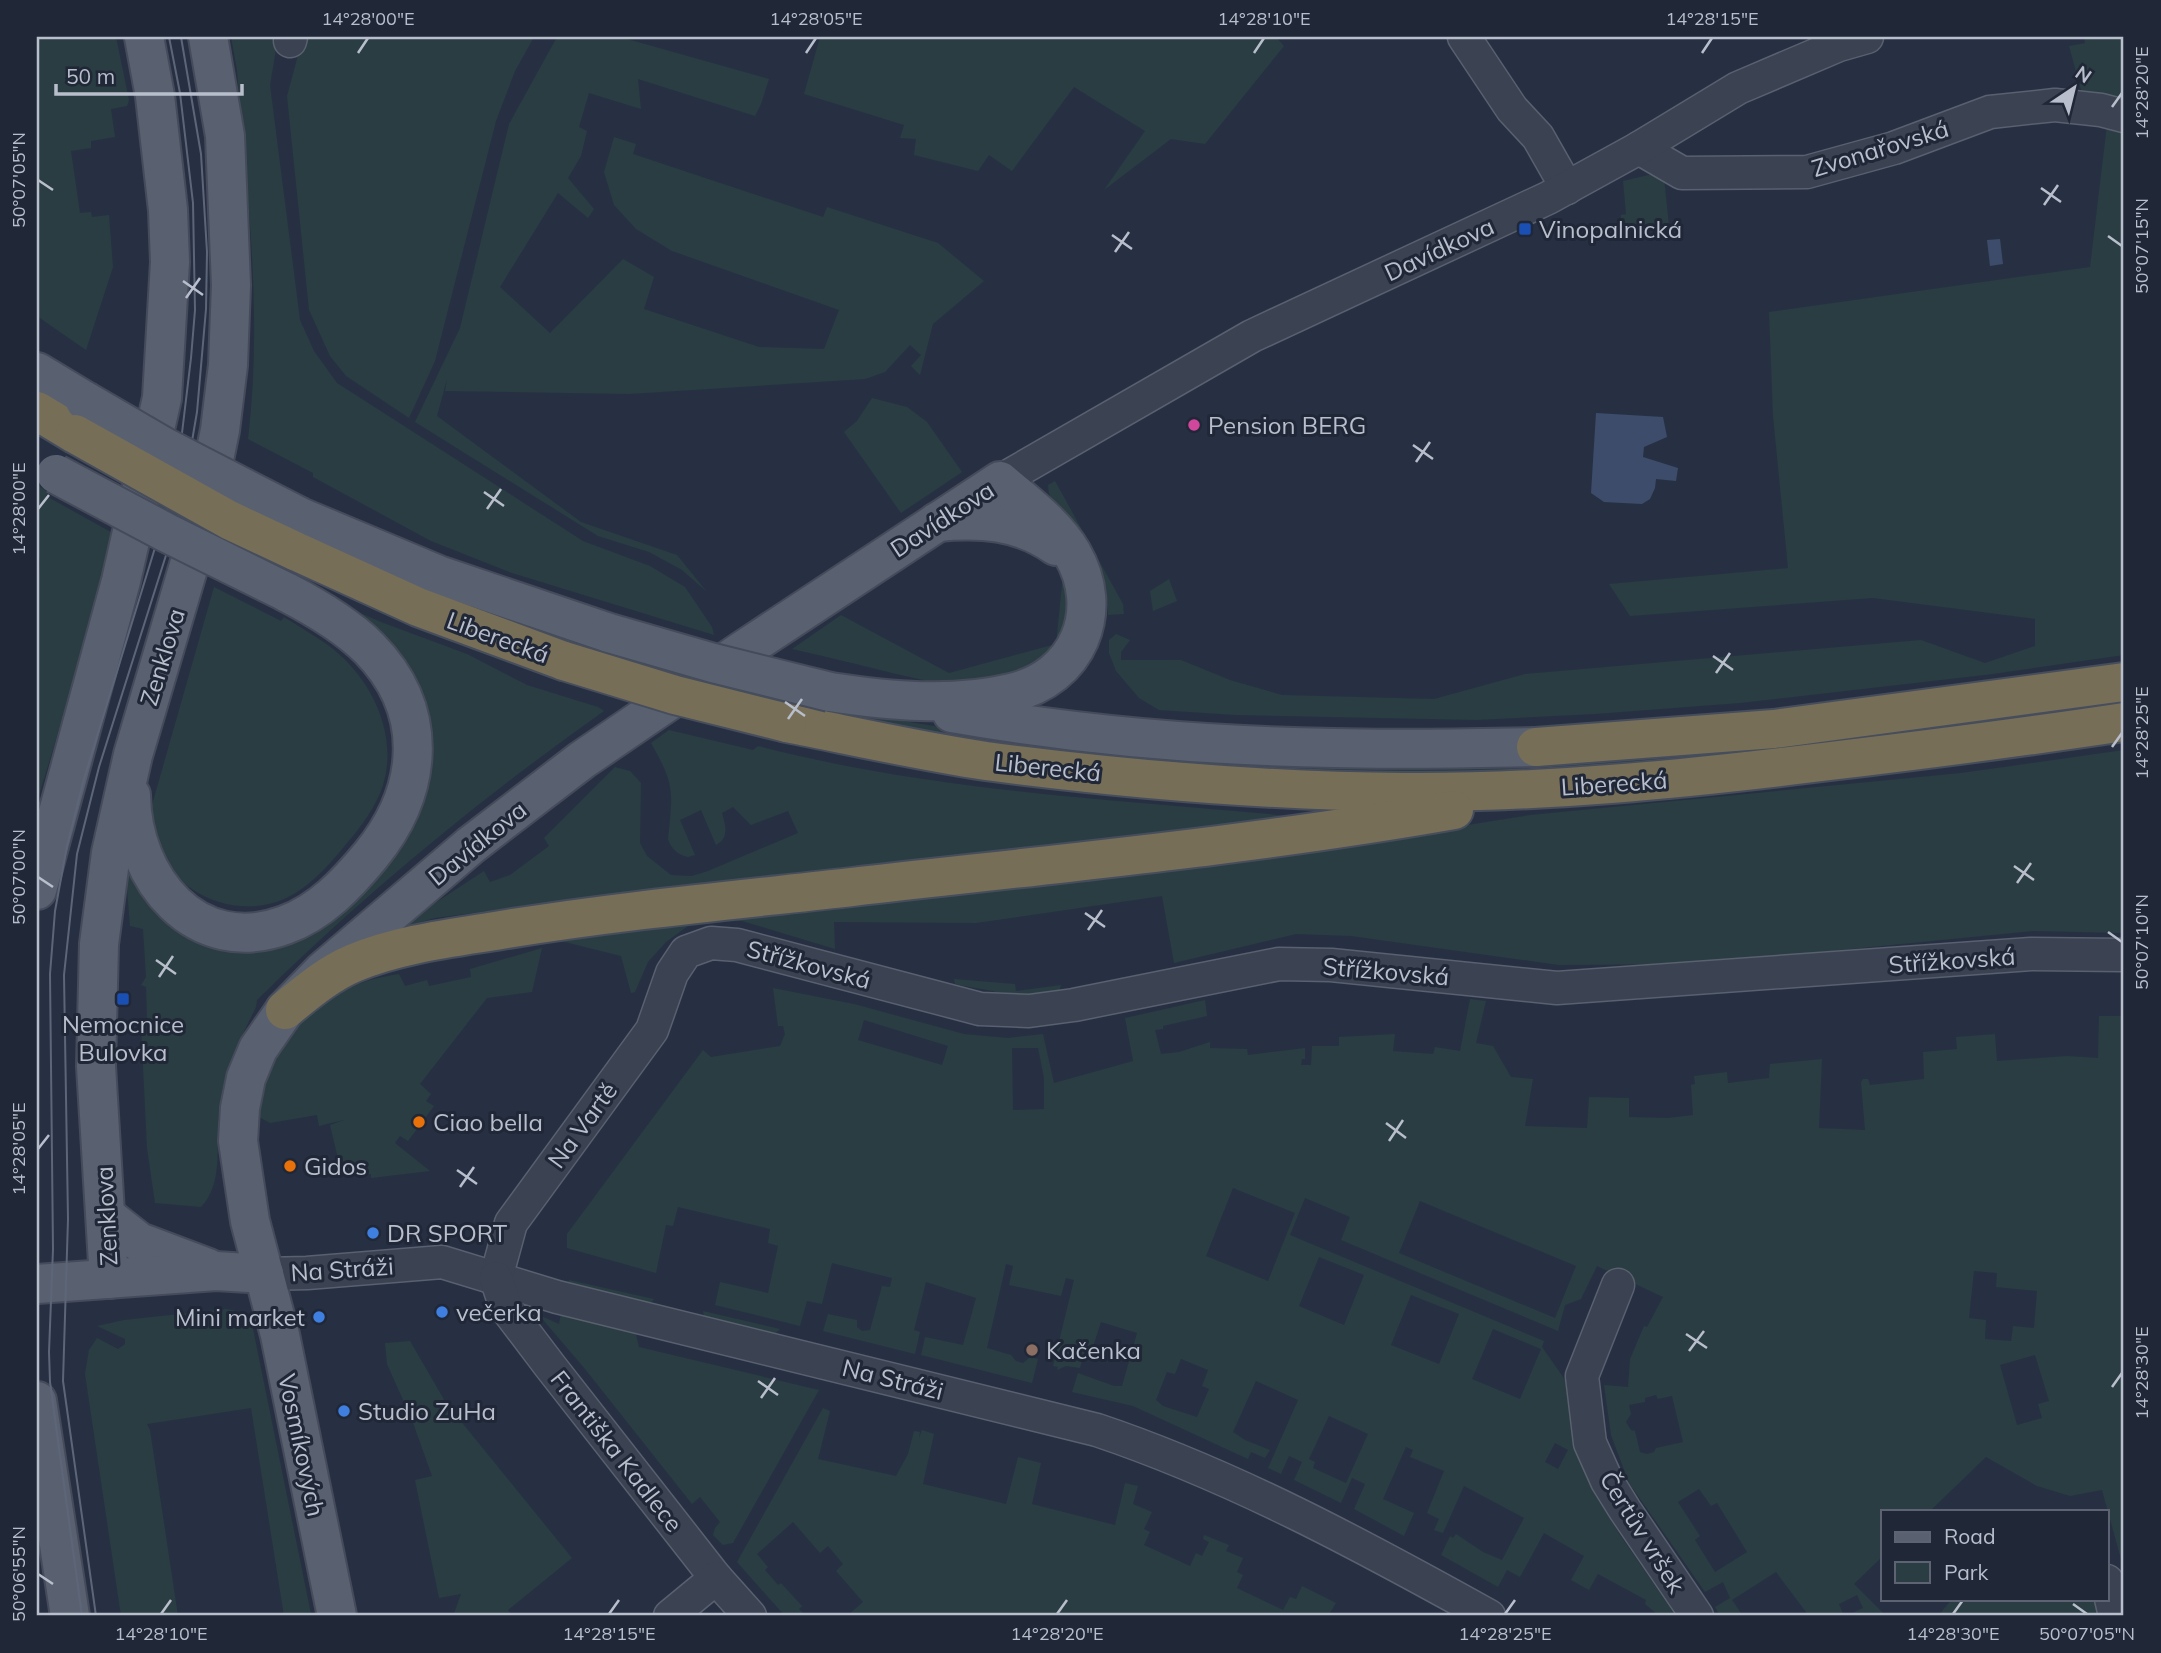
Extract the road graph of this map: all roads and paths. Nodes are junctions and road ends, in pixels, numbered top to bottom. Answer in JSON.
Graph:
{"nodes":[{"id":1,"x":208,"y":37,"type":"edge"},
{"id":2,"x":1464,"y":37,"type":"edge"},
{"id":3,"x":1867,"y":37,"type":"edge"},
{"id":4,"x":144,"y":40,"type":"edge"},
{"id":5,"x":2124,"y":116,"type":"edge"},
{"id":6,"x":1639,"y":148,"type":"junction"},
{"id":7,"x":1567,"y":188,"type":"junction"},
{"id":8,"x":40,"y":382,"type":"edge"},
{"id":9,"x":46,"y":468,"type":"edge"},
{"id":10,"x":1000,"y":481,"type":"junction"},
{"id":11,"x":937,"y":522,"type":"junction"},
{"id":12,"x":298,"y":534,"type":"junction"},
{"id":13,"x":1079,"y":565,"type":"junction"},
{"id":14,"x":2124,"y":682,"type":"edge"},
{"id":15,"x":830,"y":692,"type":"junction"},
{"id":16,"x":2124,"y":722,"type":"edge"},
{"id":17,"x":1536,"y":747,"type":"joint"},
{"id":18,"x":133,"y":755,"type":"junction"},
{"id":19,"x":1580,"y":787,"type":"junction"},
{"id":20,"x":37,"y":890,"type":"edge"},
{"id":21,"x":365,"y":935,"type":"junction"},
{"id":22,"x":405,"y":947,"type":"junction"},
{"id":23,"x":2124,"y":955,"type":"edge"},
{"id":24,"x":672,"y":973,"type":"joint"},
{"id":25,"x":285,"y":1010,"type":"junction"},
{"id":26,"x":106,"y":1216,"type":"junction"},
{"id":27,"x":250,"y":1221,"type":"joint"},
{"id":28,"x":216,"y":1271,"type":"junction"},
{"id":29,"x":264,"y":1274,"type":"junction"},
{"id":30,"x":496,"y":1278,"type":"junction"},
{"id":31,"x":104,"y":1279,"type":"junction"},
{"id":32,"x":37,"y":1284,"type":"edge"},
{"id":33,"x":1618,"y":1285,"type":"dead end"},
{"id":34,"x":37,"y":1401,"type":"edge"},
{"id":35,"x":716,"y":1578,"type":"junction"},
{"id":36,"x":2108,"y":1585,"type":"edge"},
{"id":37,"x":1450,"y":1607,"type":"edge"},
{"id":38,"x":70,"y":1616,"type":"edge"},
{"id":39,"x":337,"y":1616,"type":"edge"},
{"id":40,"x":670,"y":1616,"type":"edge"},
{"id":41,"x":750,"y":1616,"type":"edge"},
{"id":42,"x":1489,"y":1616,"type":"edge"},
{"id":43,"x":1697,"y":1616,"type":"edge"},
{"id":44,"x":2115,"y":1616,"type":"edge"}],
"edges":[{"from":1,"to":18,"type":"main road","name":"Zenklova"},
{"from":2,"to":7,"type":"street"},
{"from":3,"to":6,"type":"street","name":"Davídkova"},
{"from":4,"to":20,"type":"main road"},
{"from":5,"to":6,"type":"street","name":"Zvonařovská"},
{"from":6,"to":7,"type":"street","name":"Davídkova"},
{"from":7,"to":10,"type":"street","name":"Davídkova"},
{"from":8,"to":12,"type":"highway","name":"Liberecká","bridge":true},
{"from":9,"to":18,"type":"main road","bridge":true},
{"from":10,"to":11,"type":"main road","name":"Davídkova"},
{"from":10,"to":13,"type":"main road"},
{"from":11,"to":13,"type":"main road"},
{"from":11,"to":21,"type":"main road","name":"Davídkova"},
{"from":12,"to":15,"type":"main road","name":"Liberecká","bridge":true},
{"from":12,"to":19,"type":"highway","name":"Liberecká","bridge":true},
{"from":13,"to":15,"type":"main road"},
{"from":14,"to":17,"type":"highway","name":"Liberecká"},
{"from":15,"to":17,"type":"main road","name":"Liberecká"},
{"from":16,"to":19,"type":"highway","name":"Liberecká"},
{"from":18,"to":26,"type":"main road","name":"Zenklova"},
{"from":19,"to":22,"type":"highway"},
{"from":21,"to":22,"type":"highway"},
{"from":21,"to":25,"type":"main road","name":"Davídkova"},
{"from":22,"to":25,"type":"highway"},
{"from":23,"to":24,"type":"street","name":"Střížkovská"},
{"from":24,"to":30,"type":"street","name":"Na Vartě"},
{"from":25,"to":27,"type":"main road","name":"Davídkova"},
{"from":26,"to":28,"type":"main road"},
{"from":26,"to":31,"type":"main road","name":"Zenklova"},
{"from":27,"to":29,"type":"main road","name":"Vosmíkových"},
{"from":28,"to":29,"type":"main road"},
{"from":28,"to":31,"type":"main road"},
{"from":29,"to":30,"type":"street","name":"Na Stráži"},
{"from":29,"to":39,"type":"main road","name":"Vosmíkových"},
{"from":30,"to":35,"type":"street","name":"Františka Kadlece"},
{"from":30,"to":37,"type":"street","name":"Na Stráži"},
{"from":31,"to":32,"type":"main road"},
{"from":33,"to":43,"type":"street","name":"Čertův vršek"},
{"from":34,"to":38,"type":"main road"},
{"from":35,"to":40,"type":"street"},
{"from":35,"to":41,"type":"street","name":"Františka Kadlece"},
{"from":36,"to":44,"type":"street"},
{"from":37,"to":42,"type":"street","name":"Na Stráži"}]}
